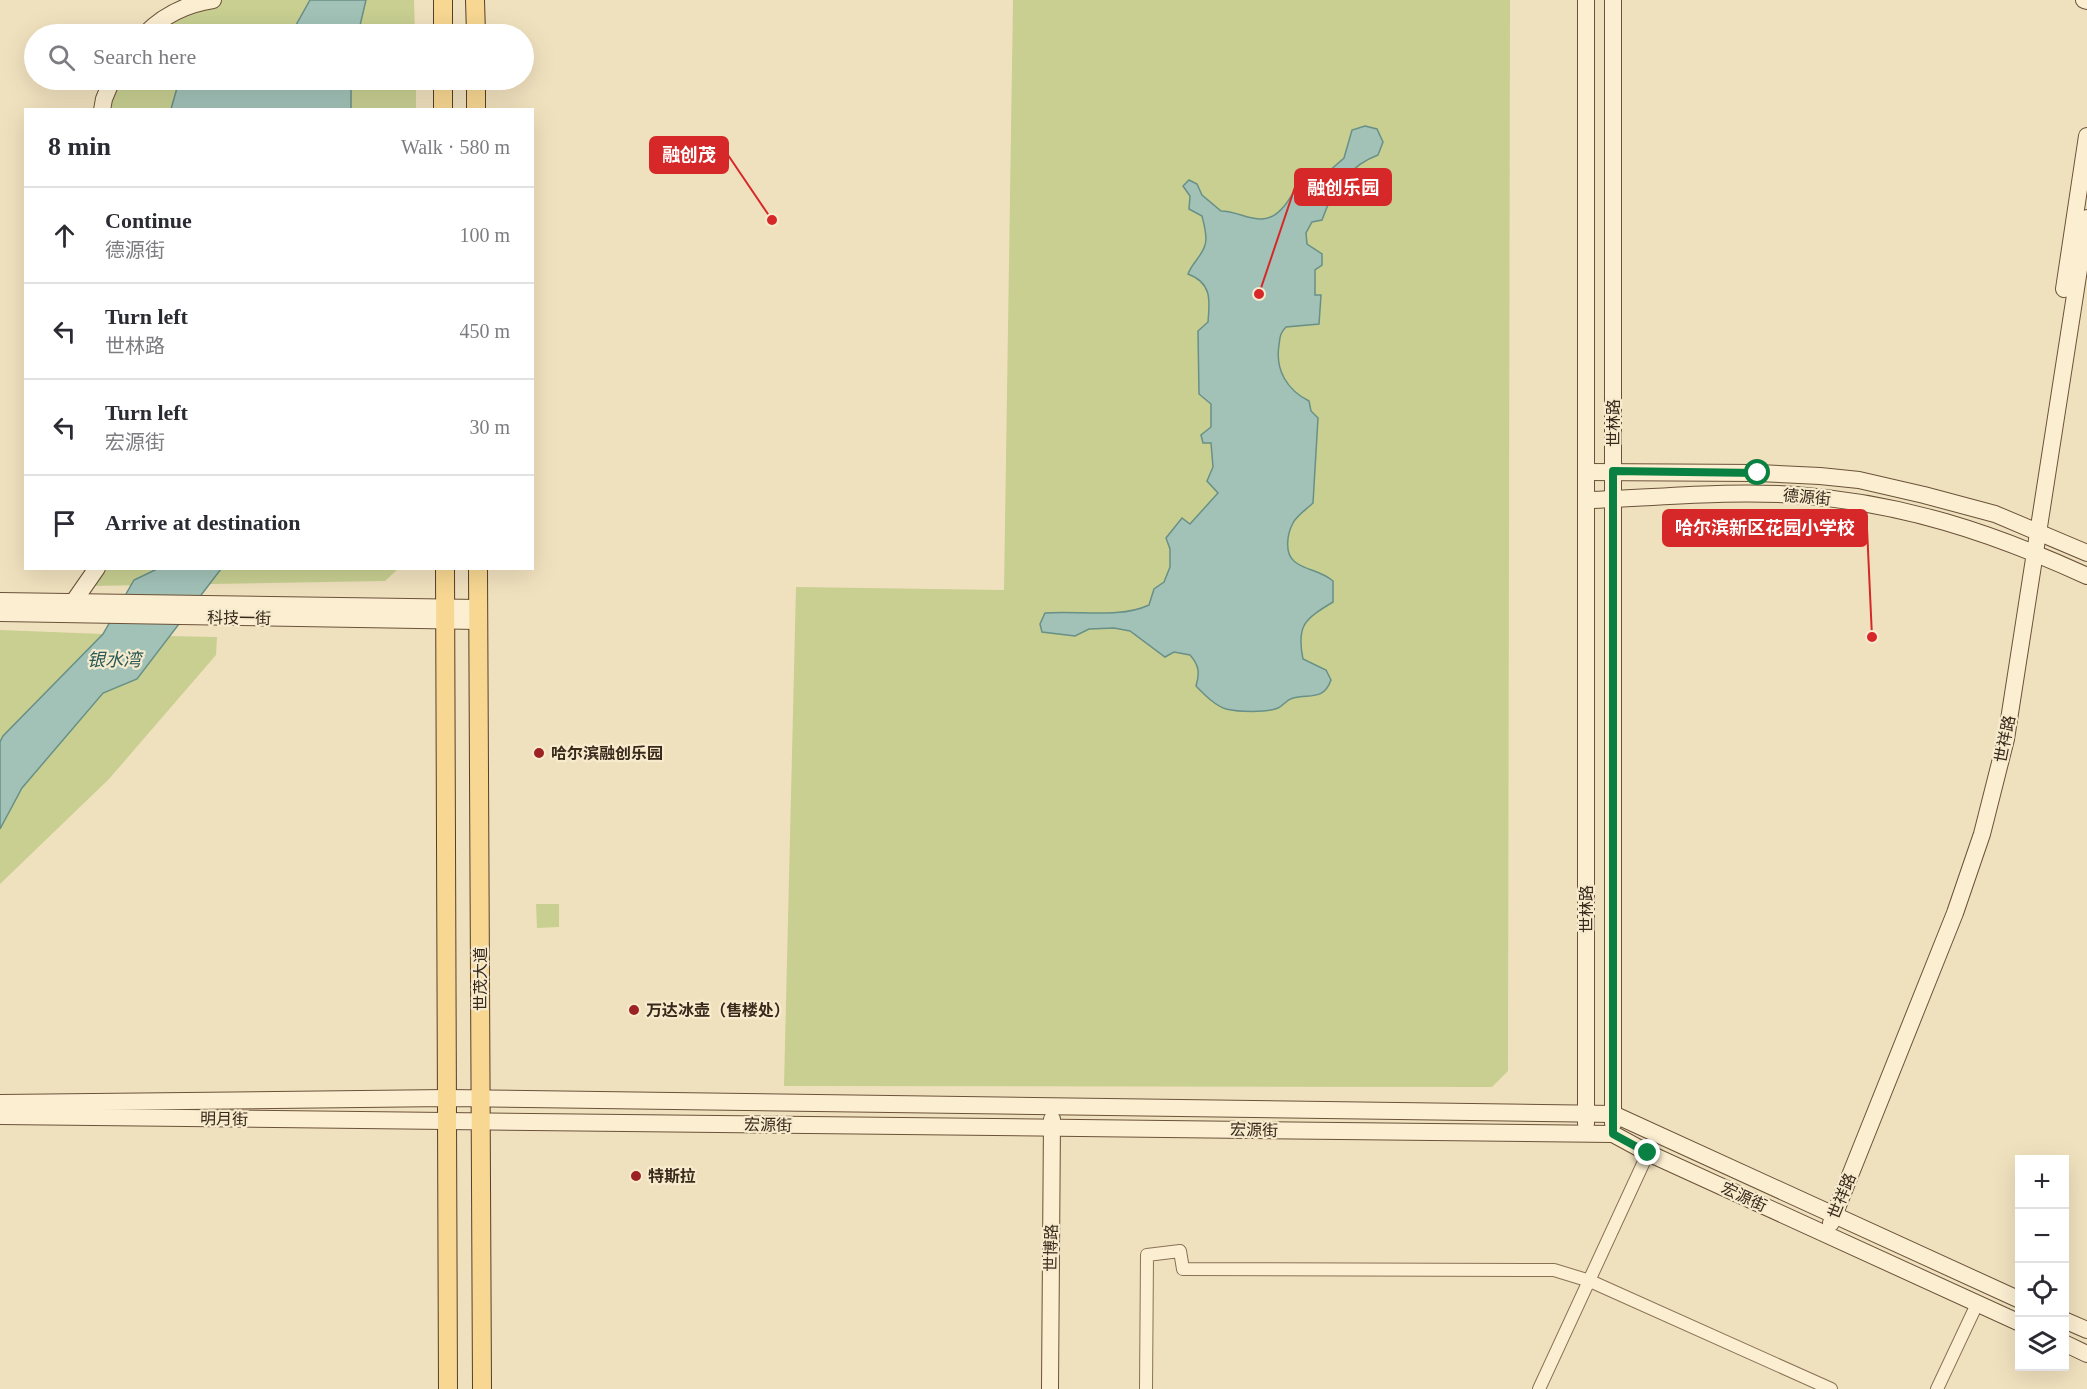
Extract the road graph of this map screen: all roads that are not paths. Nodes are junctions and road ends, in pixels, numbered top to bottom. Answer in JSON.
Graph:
{"nodes":[{"id":1,"x":213,"y":0,"type":"edge"},
{"id":2,"x":443,"y":0,"type":"edge"},
{"id":3,"x":475,"y":0,"type":"edge"},
{"id":4,"x":1586,"y":0,"type":"edge"},
{"id":5,"x":1613,"y":0,"type":"edge"},
{"id":6,"x":158,"y":24,"type":"edge"},
{"id":7,"x":443,"y":24,"type":"edge"},
{"id":8,"x":476,"y":24,"type":"edge"},
{"id":9,"x":108,"y":90,"type":"edge"},
{"id":10,"x":443,"y":90,"type":"edge"},
{"id":11,"x":476,"y":90,"type":"edge"},
{"id":12,"x":102,"y":108,"type":"edge"},
{"id":13,"x":443,"y":108,"type":"edge"},
{"id":14,"x":476,"y":108,"type":"edge"},
{"id":15,"x":2087,"y":136,"type":"edge"},
{"id":16,"x":2087,"y":218,"type":"edge"},
{"id":17,"x":1613,"y":471,"type":"junction"},
{"id":18,"x":1587,"y":472,"type":"junction"},
{"id":19,"x":1613,"y":499,"type":"junction"},
{"id":20,"x":1587,"y":500,"type":"junction"},
{"id":21,"x":2033,"y":529,"type":"junction"},
{"id":22,"x":2031,"y":550,"type":"junction"},
{"id":23,"x":2087,"y":553,"type":"edge"},
{"id":24,"x":96,"y":570,"type":"edge"},
{"id":25,"x":445,"y":570,"type":"edge"},
{"id":26,"x":478,"y":570,"type":"edge"},
{"id":27,"x":2087,"y":576,"type":"edge"},
{"id":28,"x":0,"y":601,"type":"edge"},
{"id":29,"x":76,"y":605,"type":"junction"},
{"id":30,"x":0,"y":613,"type":"edge"},
{"id":31,"x":445,"y":614,"type":"junction"},
{"id":32,"x":478,"y":615,"type":"junction"},
{"id":33,"x":447,"y":1098,"type":"junction"},
{"id":34,"x":481,"y":1098,"type":"junction"},
{"id":35,"x":0,"y":1103,"type":"edge"},
{"id":36,"x":1057,"y":1106,"type":"junction"},
{"id":37,"x":1586,"y":1113,"type":"junction"},
{"id":38,"x":1613,"y":1114,"type":"junction"},
{"id":39,"x":0,"y":1116,"type":"edge"},
{"id":40,"x":447,"y":1121,"type":"junction"},
{"id":41,"x":481,"y":1121,"type":"junction"},
{"id":42,"x":1057,"y":1128,"type":"junction"},
{"id":43,"x":1586,"y":1134,"type":"junction"},
{"id":44,"x":1613,"y":1134,"type":"junction"},
{"id":45,"x":1648,"y":1153,"type":"junction"},
{"id":46,"x":1834,"y":1215,"type":"junction"},
{"id":47,"x":1826,"y":1235,"type":"junction"},
{"id":48,"x":1590,"y":1281,"type":"junction"},
{"id":49,"x":2015,"y":1298,"type":"edge"},
{"id":50,"x":1977,"y":1304,"type":"junction"},
{"id":51,"x":2015,"y":1321,"type":"edge"},
{"id":52,"x":2069,"y":1322,"type":"edge"},
{"id":53,"x":2087,"y":1330,"type":"edge"},
{"id":54,"x":2069,"y":1345,"type":"edge"},
{"id":55,"x":2087,"y":1354,"type":"edge"},
{"id":56,"x":448,"y":1389,"type":"edge"},
{"id":57,"x":482,"y":1389,"type":"edge"},
{"id":58,"x":1050,"y":1389,"type":"edge"},
{"id":59,"x":1058,"y":1389,"type":"edge"},
{"id":60,"x":1146,"y":1389,"type":"edge"},
{"id":61,"x":1539,"y":1389,"type":"edge"},
{"id":62,"x":1831,"y":1389,"type":"edge"},
{"id":63,"x":1937,"y":1389,"type":"edge"}],
"edges":[{"from":1,"to":6,"type":"main road"},
{"from":2,"to":7,"type":"main road"},
{"from":3,"to":8,"type":"main road"},
{"from":4,"to":18,"type":"main road","name":"世林路"},
{"from":5,"to":17,"type":"main road","name":"世林路"},
{"from":9,"to":12,"type":"main road"},
{"from":10,"to":13,"type":"main road"},
{"from":11,"to":14,"type":"main road"},
{"from":15,"to":21,"type":"main road","name":"世祥路"},
{"from":16,"to":21,"type":"main road","name":"世祥路"},
{"from":17,"to":18,"type":"main road","name":"德源街"},
{"from":17,"to":19,"type":"main road","name":"世林路"},
{"from":17,"to":21,"type":"main road","name":"德源街"},
{"from":18,"to":20,"type":"main road","name":"世林路"},
{"from":19,"to":20,"type":"main road","name":"德源街"},
{"from":19,"to":22,"type":"main road","name":"德源街"},
{"from":19,"to":38,"type":"main road","name":"世林路"},
{"from":20,"to":37,"type":"main road","name":"世林路"},
{"from":21,"to":22,"type":"main road","name":"世祥路"},
{"from":21,"to":23,"type":"main road","name":"德源街"},
{"from":22,"to":27,"type":"main road","name":"德源街"},
{"from":22,"to":46,"type":"main road","name":"世祥路"},
{"from":24,"to":29,"type":"main road"},
{"from":25,"to":31,"type":"main road","name":"世茂大道"},
{"from":26,"to":32,"type":"main road","name":"世茂大道"},
{"from":28,"to":29,"type":"main road","name":"科技一街"},
{"from":29,"to":30,"type":"main road","name":"科技一街"},
{"from":29,"to":31,"type":"main road","name":"科技一街"},
{"from":31,"to":32,"type":"main road","name":"科技一街"},
{"from":31,"to":33,"type":"main road","name":"世茂大道"},
{"from":32,"to":34,"type":"main road","name":"世茂大道"},
{"from":33,"to":34,"type":"main road","name":"宏源街"},
{"from":33,"to":35,"type":"main road","name":"明月街"},
{"from":33,"to":40,"type":"main road","name":"世茂大道"},
{"from":34,"to":36,"type":"main road","name":"宏源街"},
{"from":34,"to":41,"type":"main road","name":"世茂大道"},
{"from":36,"to":37,"type":"main road","name":"宏源街"},
{"from":36,"to":42,"type":"main road","name":"世博路"},
{"from":37,"to":38,"type":"main road","name":"宏源街"},
{"from":37,"to":43,"type":"main road","name":"世林路"},
{"from":38,"to":44,"type":"main road","name":"世林路"},
{"from":38,"to":46,"type":"main road","name":"宏源街"},
{"from":39,"to":40,"type":"main road","name":"明月街"},
{"from":40,"to":41,"type":"main road","name":"宏源街"},
{"from":40,"to":56,"type":"main road","name":"世茂大道"},
{"from":41,"to":42,"type":"main road","name":"宏源街"},
{"from":41,"to":57,"type":"main road","name":"世茂大道"},
{"from":42,"to":43,"type":"main road","name":"宏源街"},
{"from":42,"to":58,"type":"main road","name":"世博路"},
{"from":42,"to":59,"type":"main road","name":"世博路"},
{"from":43,"to":44,"type":"main road","name":"宏源街"},
{"from":44,"to":45,"type":"main road","name":"宏源街"},
{"from":45,"to":47,"type":"main road","name":"宏源街"},
{"from":45,"to":48,"type":"street"},
{"from":46,"to":47,"type":"main road","name":"世祥路"},
{"from":46,"to":49,"type":"main road","name":"宏源街"},
{"from":47,"to":50,"type":"main road","name":"宏源街"},
{"from":48,"to":60,"type":"street"},
{"from":48,"to":61,"type":"street"},
{"from":48,"to":62,"type":"street"},
{"from":50,"to":51,"type":"main road","name":"宏源街"},
{"from":50,"to":63,"type":"street"},
{"from":52,"to":53,"type":"main road"},
{"from":54,"to":55,"type":"main road"}]}
